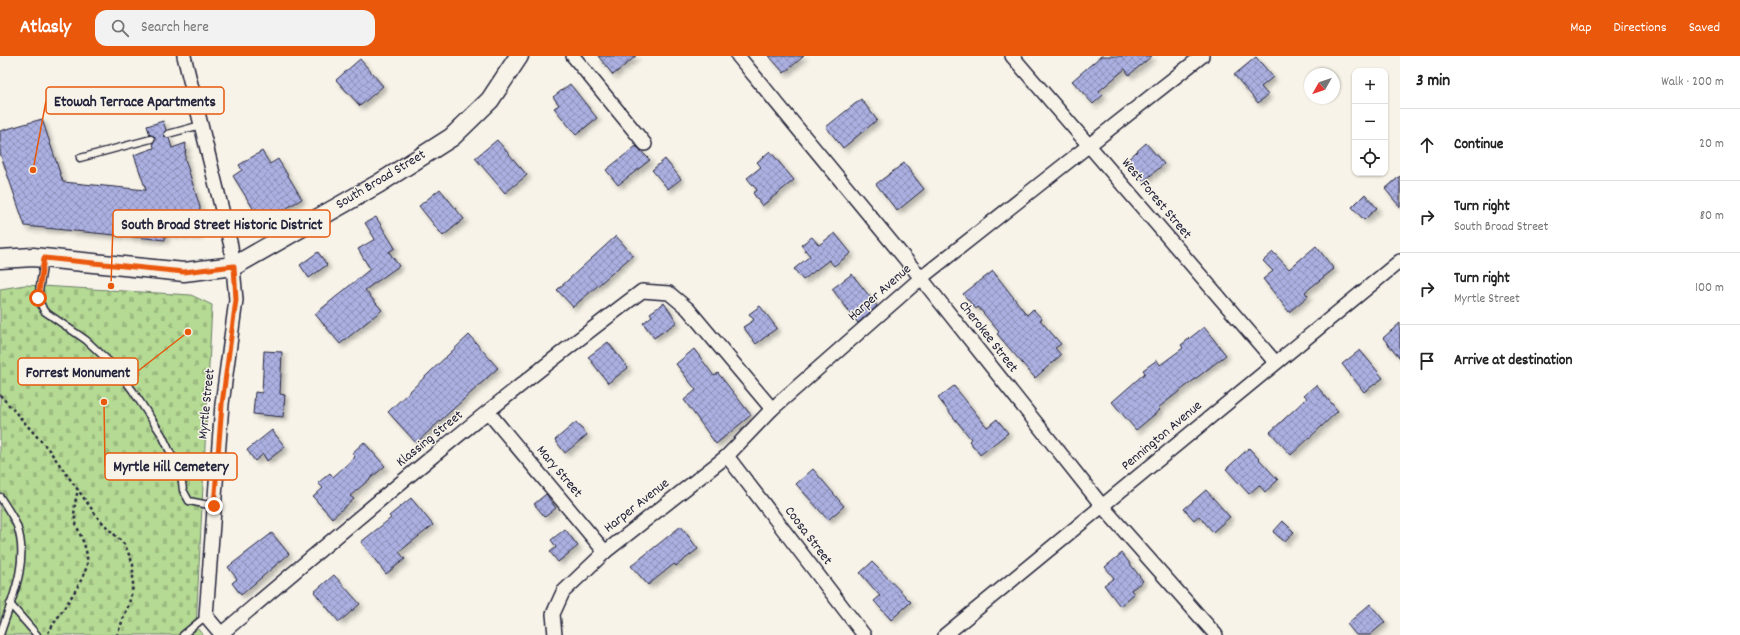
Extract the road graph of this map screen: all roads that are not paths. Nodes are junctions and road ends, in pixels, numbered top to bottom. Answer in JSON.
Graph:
{"nodes":[{"id":1,"x":184,"y":56,"type":"edge"},
{"id":2,"x":519,"y":56,"type":"edge"},
{"id":3,"x":573,"y":56,"type":"edge"},
{"id":4,"x":738,"y":56,"type":"edge"},
{"id":5,"x":1012,"y":56,"type":"edge"},
{"id":6,"x":1202,"y":56,"type":"edge"},
{"id":7,"x":201,"y":125,"type":"junction"},
{"id":8,"x":168,"y":134,"type":"dead end"},
{"id":9,"x":151,"y":139,"type":"dead end"},
{"id":10,"x":645,"y":144,"type":"dead end"},
{"id":11,"x":1089,"y":144,"type":"junction"},
{"id":12,"x":80,"y":158,"type":"dead end"},
{"id":13,"x":44,"y":258,"type":"junction"},
{"id":14,"x":0,"y":259,"type":"edge"},
{"id":15,"x":1400,"y":261,"type":"edge"},
{"id":16,"x":234,"y":266,"type":"junction"},
{"id":17,"x":922,"y":278,"type":"junction"},
{"id":18,"x":1275,"y":362,"type":"junction"},
{"id":19,"x":772,"y":409,"type":"junction"},
{"id":20,"x":488,"y":412,"type":"junction"},
{"id":21,"x":727,"y":456,"type":"junction"},
{"id":22,"x":0,"y":497,"type":"edge"},
{"id":23,"x":214,"y":506,"type":"junction"},
{"id":24,"x":1103,"y":507,"type":"junction"},
{"id":25,"x":605,"y":552,"type":"junction"},
{"id":26,"x":10,"y":604,"type":"junction"},
{"id":27,"x":206,"y":616,"type":"junction"},
{"id":28,"x":222,"y":634,"type":"edge"},
{"id":29,"x":0,"y":635,"type":"edge"},
{"id":30,"x":37,"y":635,"type":"edge"},
{"id":31,"x":183,"y":635,"type":"edge"},
{"id":32,"x":555,"y":635,"type":"edge"},
{"id":33,"x":864,"y":635,"type":"edge"},
{"id":34,"x":945,"y":635,"type":"edge"},
{"id":35,"x":1216,"y":635,"type":"edge"}],
"edges":[{"from":1,"to":7,"type":"street","name":"Myrtle Street"},
{"from":2,"to":16,"type":"main road","name":"South Broad Street"},
{"from":3,"to":10,"type":"street"},
{"from":4,"to":17,"type":"street","name":"Cherokee Street"},
{"from":5,"to":11,"type":"street","name":"West Forest Street"},
{"from":6,"to":11,"type":"street","name":"Harper Avenue"},
{"from":7,"to":8,"type":"lane"},
{"from":7,"to":16,"type":"street","name":"Myrtle Street"},
{"from":9,"to":12,"type":"lane"},
{"from":11,"to":17,"type":"street","name":"Harper Avenue"},
{"from":11,"to":18,"type":"street","name":"West Forest Street"},
{"from":13,"to":14,"type":"main road","name":"South Broad Street"},
{"from":13,"to":16,"type":"main road","name":"South Broad Street"},
{"from":13,"to":23,"type":"lane"},
{"from":15,"to":18,"type":"street","name":"Pennington Avenue"},
{"from":16,"to":23,"type":"street","name":"Myrtle Street"},
{"from":17,"to":19,"type":"street","name":"Harper Avenue"},
{"from":17,"to":24,"type":"street","name":"Cherokee Street"},
{"from":18,"to":24,"type":"street","name":"Pennington Avenue"},
{"from":19,"to":20,"type":"street","name":"Klassing Street"},
{"from":19,"to":21,"type":"street","name":"Harper Avenue"},
{"from":20,"to":25,"type":"street","name":"Mary Street"},
{"from":20,"to":28,"type":"street","name":"Klassing Street"},
{"from":21,"to":25,"type":"street","name":"Harper Avenue"},
{"from":21,"to":33,"type":"street","name":"Coosa Street"},
{"from":22,"to":26,"type":"lane"},
{"from":23,"to":27,"type":"street","name":"Myrtle Street"},
{"from":24,"to":34,"type":"street","name":"Pennington Avenue"},
{"from":24,"to":35,"type":"street","name":"Cherokee Street"},
{"from":25,"to":32,"type":"street","name":"Harper Avenue"},
{"from":26,"to":29,"type":"lane"},
{"from":26,"to":30,"type":"lane"},
{"from":27,"to":28,"type":"street"},
{"from":27,"to":31,"type":"lane"}]}
